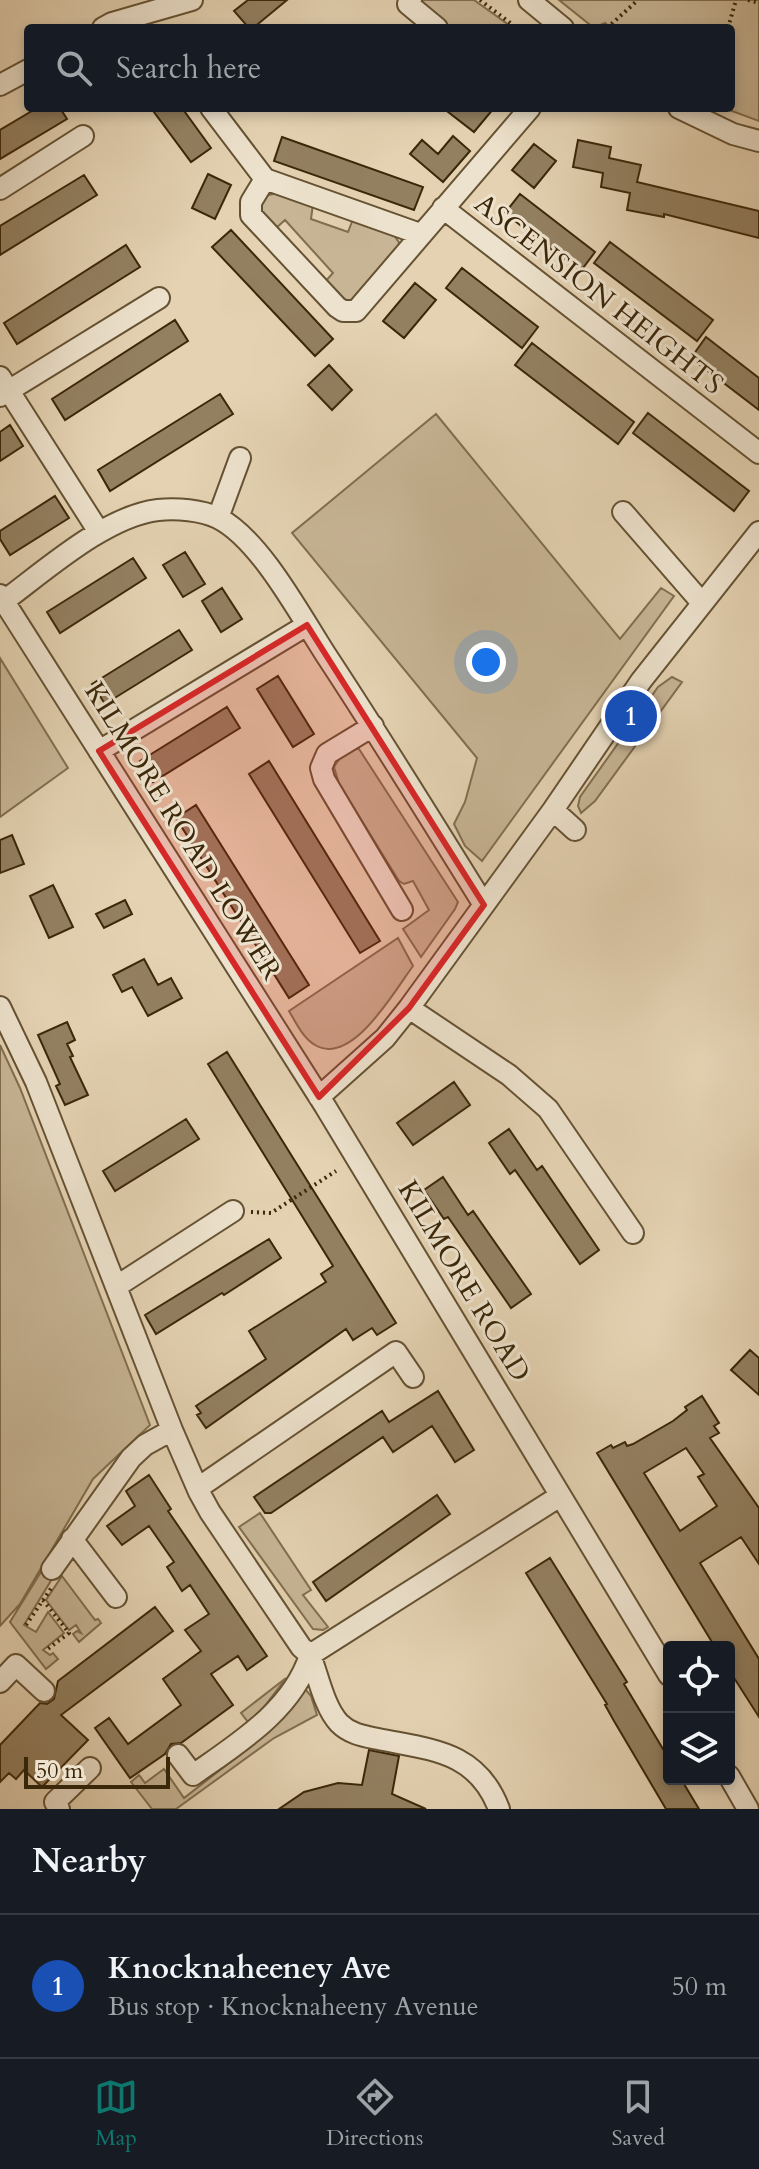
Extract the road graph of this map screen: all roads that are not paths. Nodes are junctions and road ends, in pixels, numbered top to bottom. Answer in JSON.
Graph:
{"nodes":[{"id":1,"x":192,"y":0,"type":"edge"},
{"id":2,"x":411,"y":0,"type":"edge"},
{"id":3,"x":529,"y":0,"type":"edge"},
{"id":4,"x":145,"y":22,"type":"edge"},
{"id":5,"x":432,"y":24,"type":"edge"},
{"id":6,"x":558,"y":24,"type":"edge"},
{"id":7,"x":24,"y":72,"type":"edge"},
{"id":8,"x":0,"y":85,"type":"edge"},
{"id":9,"x":214,"y":112,"type":"edge"},
{"id":10,"x":527,"y":112,"type":"edge"},
{"id":11,"x":687,"y":112,"type":"edge"},
{"id":12,"x":83,"y":136,"type":"dead end"},
{"id":13,"x":759,"y":141,"type":"edge"},
{"id":14,"x":265,"y":179,"type":"junction"},
{"id":15,"x":0,"y":189,"type":"edge"},
{"id":16,"x":443,"y":208,"type":"junction"},
{"id":17,"x":420,"y":234,"type":"junction"},
{"id":18,"x":159,"y":298,"type":"dead end"},
{"id":19,"x":3,"y":388,"type":"edge"},
{"id":20,"x":759,"y":453,"type":"edge"},
{"id":21,"x":240,"y":458,"type":"dead end"},
{"id":22,"x":623,"y":512,"type":"dead end"},
{"id":23,"x":218,"y":518,"type":"junction"},
{"id":24,"x":99,"y":532,"type":"junction"},
{"id":25,"x":759,"y":532,"type":"edge"},
{"id":26,"x":2,"y":598,"type":"edge"},
{"id":27,"x":702,"y":603,"type":"junction"},
{"id":28,"x":307,"y":625,"type":"junction"},
{"id":29,"x":373,"y":726,"type":"junction"},
{"id":30,"x":99,"y":751,"type":"junction"},
{"id":31,"x":553,"y":810,"type":"junction"},
{"id":32,"x":575,"y":830,"type":"dead end"},
{"id":33,"x":484,"y":905,"type":"junction"},
{"id":34,"x":402,"y":910,"type":"dead end"},
{"id":35,"x":0,"y":1007,"type":"edge"},
{"id":36,"x":409,"y":1008,"type":"junction"},
{"id":37,"x":319,"y":1097,"type":"junction"},
{"id":38,"x":233,"y":1211,"type":"road end"},
{"id":39,"x":633,"y":1233,"type":"dead end"},
{"id":40,"x":117,"y":1286,"type":"junction"},
{"id":41,"x":413,"y":1377,"type":"dead end"},
{"id":42,"x":172,"y":1430,"type":"junction"},
{"id":43,"x":198,"y":1488,"type":"junction"},
{"id":44,"x":560,"y":1496,"type":"junction"},
{"id":45,"x":72,"y":1539,"type":"junction"},
{"id":46,"x":54,"y":1575,"type":"road end"},
{"id":47,"x":116,"y":1597,"type":"dead end"},
{"id":48,"x":310,"y":1655,"type":"junction"},
{"id":49,"x":663,"y":1665,"type":"edge"},
{"id":50,"x":0,"y":1682,"type":"edge"},
{"id":51,"x":44,"y":1691,"type":"dead end"},
{"id":52,"x":178,"y":1755,"type":"dead end"},
{"id":53,"x":90,"y":1768,"type":"dead end"},
{"id":54,"x":734,"y":1785,"type":"edge"},
{"id":55,"x":59,"y":1809,"type":"edge"},
{"id":56,"x":499,"y":1809,"type":"edge"},
{"id":57,"x":748,"y":1809,"type":"edge"}],
"edges":[{"from":1,"to":4,"type":"street"},
{"from":2,"to":5,"type":"street"},
{"from":3,"to":6,"type":"street"},
{"from":7,"to":8,"type":"street"},
{"from":9,"to":14,"type":"street"},
{"from":10,"to":16,"type":"street"},
{"from":11,"to":13,"type":"street"},
{"from":12,"to":15,"type":"street"},
{"from":14,"to":17,"type":"street"},
{"from":14,"to":17,"type":"street"},
{"from":16,"to":17,"type":"street"},
{"from":16,"to":20,"type":"street","name":"ASCENSION HEIGHTS"},
{"from":18,"to":19,"type":"street"},
{"from":19,"to":24,"type":"street"},
{"from":21,"to":23,"type":"street"},
{"from":22,"to":27,"type":"street"},
{"from":23,"to":24,"type":"street"},
{"from":23,"to":28,"type":"street"},
{"from":24,"to":26,"type":"street"},
{"from":25,"to":27,"type":"street"},
{"from":26,"to":30,"type":"street","name":"KILMORE ROAD LOWER"},
{"from":27,"to":31,"type":"street"},
{"from":28,"to":29,"type":"street"},
{"from":28,"to":30,"type":"street"},
{"from":29,"to":33,"type":"street"},
{"from":29,"to":34,"type":"street"},
{"from":30,"to":37,"type":"street","name":"KILMORE ROAD LOWER"},
{"from":31,"to":32,"type":"street"},
{"from":31,"to":33,"type":"street"},
{"from":33,"to":36,"type":"street"},
{"from":35,"to":40,"type":"street"},
{"from":36,"to":37,"type":"street"},
{"from":36,"to":39,"type":"street"},
{"from":37,"to":44,"type":"street","name":"KILMORE ROAD"},
{"from":38,"to":40,"type":"street"},
{"from":40,"to":42,"type":"street"},
{"from":41,"to":43,"type":"street"},
{"from":42,"to":43,"type":"street"},
{"from":42,"to":45,"type":"street"},
{"from":43,"to":48,"type":"street"},
{"from":44,"to":48,"type":"street"},
{"from":44,"to":49,"type":"street","name":"KILMORE ROAD"},
{"from":45,"to":46,"type":"street"},
{"from":45,"to":47,"type":"street"},
{"from":48,"to":52,"type":"street"},
{"from":48,"to":56,"type":"street"},
{"from":50,"to":51,"type":"street"},
{"from":53,"to":55,"type":"street"},
{"from":54,"to":57,"type":"street"}]}
